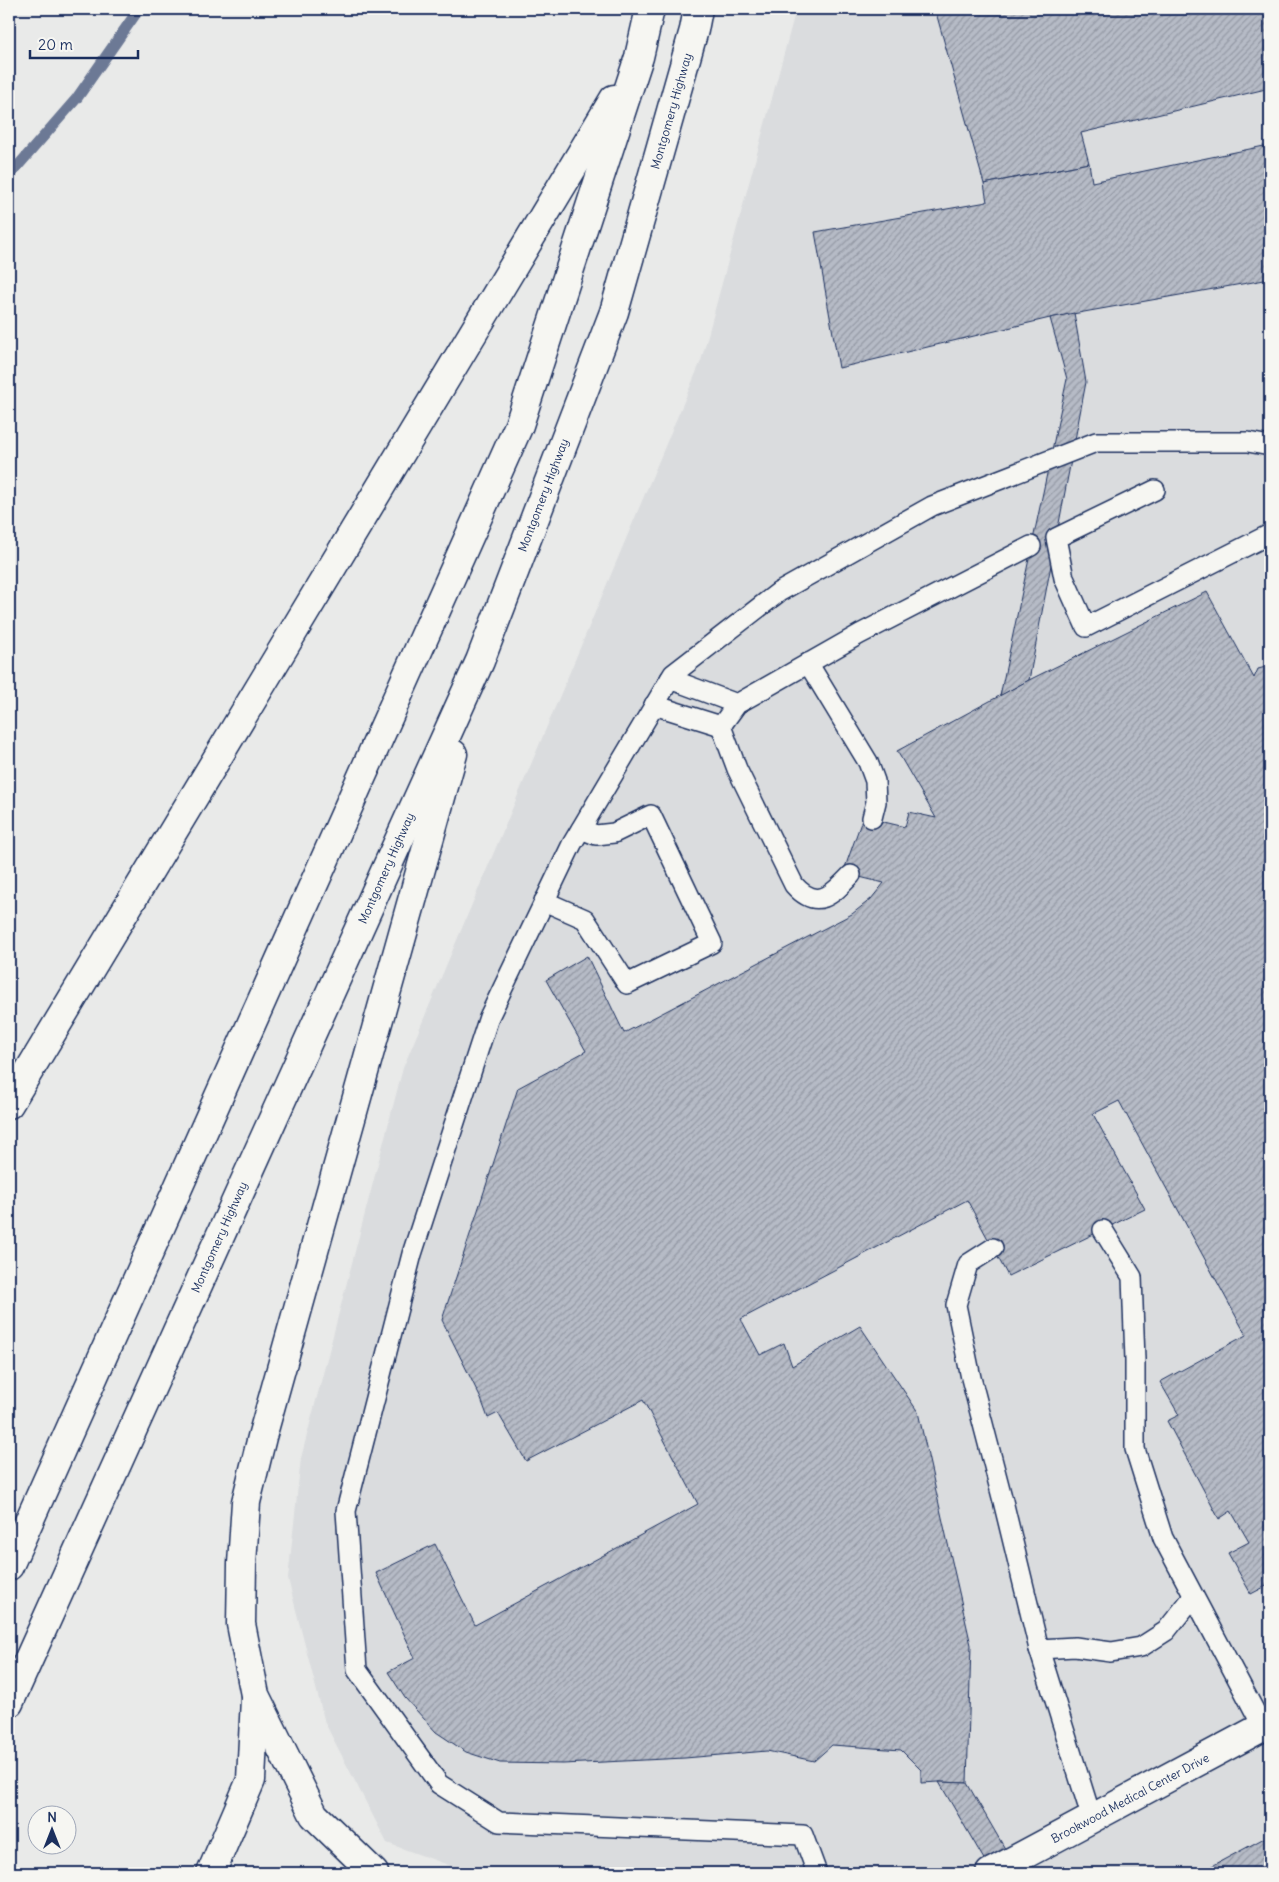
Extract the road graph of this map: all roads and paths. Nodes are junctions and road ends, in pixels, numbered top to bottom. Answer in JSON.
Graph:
{"nodes":[{"id":1,"x":650,"y":9,"type":"edge"},
{"id":2,"x":698,"y":9,"type":"edge"},
{"id":3,"x":640,"y":58,"type":"junction"},
{"id":4,"x":1270,"y":446,"type":"edge"},
{"id":5,"x":1155,"y":490,"type":"dead end"},
{"id":6,"x":1270,"y":534,"type":"edge"},
{"id":7,"x":1031,"y":546,"type":"dead end"},
{"id":8,"x":480,"y":661,"type":"junction"},
{"id":9,"x":808,"y":663,"type":"junction"},
{"id":10,"x":670,"y":679,"type":"junction"},
{"id":11,"x":737,"y":704,"type":"junction"},
{"id":12,"x":654,"y":705,"type":"junction"},
{"id":13,"x":720,"y":726,"type":"junction"},
{"id":14,"x":872,"y":818,"type":"dead end"},
{"id":15,"x":581,"y":829,"type":"junction"},
{"id":16,"x":851,"y":875,"type":"dead end"},
{"id":17,"x":544,"y":901,"type":"junction"},
{"id":18,"x":9,"y":1104,"type":"edge"},
{"id":19,"x":1103,"y":1230,"type":"dead end"},
{"id":20,"x":993,"y":1248,"type":"dead end"},
{"id":21,"x":9,"y":1566,"type":"edge"},
{"id":22,"x":1193,"y":1597,"type":"junction"},
{"id":23,"x":1039,"y":1649,"type":"junction"},
{"id":24,"x":255,"y":1695,"type":"junction"},
{"id":25,"x":9,"y":1703,"type":"edge"},
{"id":26,"x":1267,"y":1725,"type":"edge"},
{"id":27,"x":1092,"y":1819,"type":"junction"},
{"id":28,"x":211,"y":1873,"type":"edge"},
{"id":29,"x":374,"y":1873,"type":"edge"},
{"id":30,"x":817,"y":1873,"type":"edge"},
{"id":31,"x":990,"y":1873,"type":"edge"}],
"edges":[{"from":1,"to":3,"type":"main road"},
{"from":2,"to":8,"type":"main road","name":"Montgomery Highway"},
{"from":3,"to":18,"type":"main road"},
{"from":3,"to":21,"type":"main road"},
{"from":4,"to":10,"type":"lane"},
{"from":5,"to":6,"type":"lane"},
{"from":7,"to":9,"type":"lane"},
{"from":8,"to":24,"type":"main road"},
{"from":8,"to":25,"type":"main road","name":"Montgomery Highway"},
{"from":9,"to":11,"type":"lane"},
{"from":9,"to":14,"type":"lane"},
{"from":10,"to":11,"type":"lane"},
{"from":10,"to":12,"type":"lane"},
{"from":11,"to":13,"type":"lane"},
{"from":12,"to":13,"type":"lane"},
{"from":12,"to":15,"type":"lane"},
{"from":13,"to":16,"type":"lane"},
{"from":15,"to":17,"type":"lane"},
{"from":15,"to":17,"type":"lane"},
{"from":17,"to":30,"type":"lane"},
{"from":19,"to":22,"type":"lane"},
{"from":20,"to":23,"type":"lane"},
{"from":22,"to":23,"type":"lane"},
{"from":22,"to":26,"type":"lane"},
{"from":23,"to":27,"type":"lane"},
{"from":24,"to":28,"type":"main road"},
{"from":24,"to":29,"type":"main road"},
{"from":26,"to":27,"type":"main road","name":"Brookwood Medical Center Drive"},
{"from":27,"to":31,"type":"main road","name":"Brookwood Medical Center Drive"}]}
